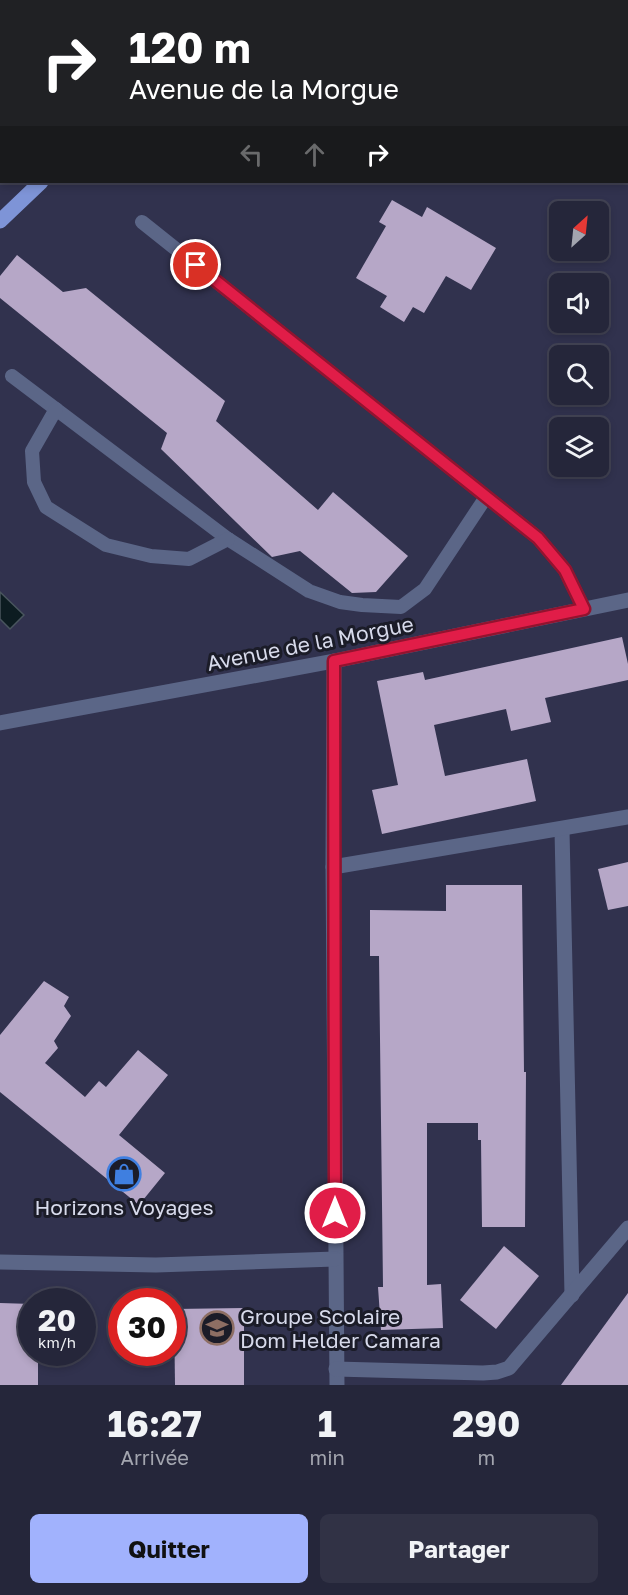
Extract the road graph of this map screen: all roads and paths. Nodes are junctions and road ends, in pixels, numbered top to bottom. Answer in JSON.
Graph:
{"nodes":[{"id":1,"x":40,"y":183,"type":"edge"},
{"id":2,"x":0,"y":221,"type":"edge"},
{"id":3,"x":142,"y":222,"type":"dead end"},
{"id":4,"x":12,"y":376,"type":"dead end"},
{"id":5,"x":56,"y":409,"type":"junction"},
{"id":6,"x":486,"y":497,"type":"junction"},
{"id":7,"x":228,"y":539,"type":"junction"},
{"id":8,"x":628,"y":600,"type":"edge"},
{"id":9,"x":584,"y":609,"type":"junction"},
{"id":10,"x":334,"y":661,"type":"junction"},
{"id":11,"x":0,"y":723,"type":"edge"},
{"id":12,"x":628,"y":817,"type":"edge"},
{"id":13,"x":562,"y":830,"type":"junction"},
{"id":14,"x":333,"y":867,"type":"junction"},
{"id":15,"x":628,"y":1228,"type":"edge"},
{"id":16,"x":335,"y":1259,"type":"junction"},
{"id":17,"x":0,"y":1262,"type":"edge"},
{"id":18,"x":572,"y":1296,"type":"junction"},
{"id":19,"x":336,"y":1369,"type":"junction"},
{"id":20,"x":337,"y":1385,"type":"edge"}],
"edges":[{"from":1,"to":2,"type":"main road"},
{"from":3,"to":6,"type":"lane"},
{"from":4,"to":5,"type":"lane"},
{"from":5,"to":7,"type":"lane"},
{"from":5,"to":7,"type":"lane"},
{"from":6,"to":7,"type":"lane"},
{"from":6,"to":9,"type":"lane"},
{"from":8,"to":9,"type":"street","name":"Avenue de la Morgue"},
{"from":9,"to":10,"type":"street","name":"Avenue de la Morgue"},
{"from":10,"to":11,"type":"street","name":"Avenue de la Morgue"},
{"from":10,"to":14,"type":"street"},
{"from":12,"to":13,"type":"street"},
{"from":13,"to":14,"type":"street"},
{"from":13,"to":18,"type":"street"},
{"from":14,"to":16,"type":"street"},
{"from":15,"to":18,"type":"street"},
{"from":16,"to":17,"type":"street"},
{"from":16,"to":19,"type":"street"},
{"from":18,"to":19,"type":"street"},
{"from":19,"to":20,"type":"street"}]}
